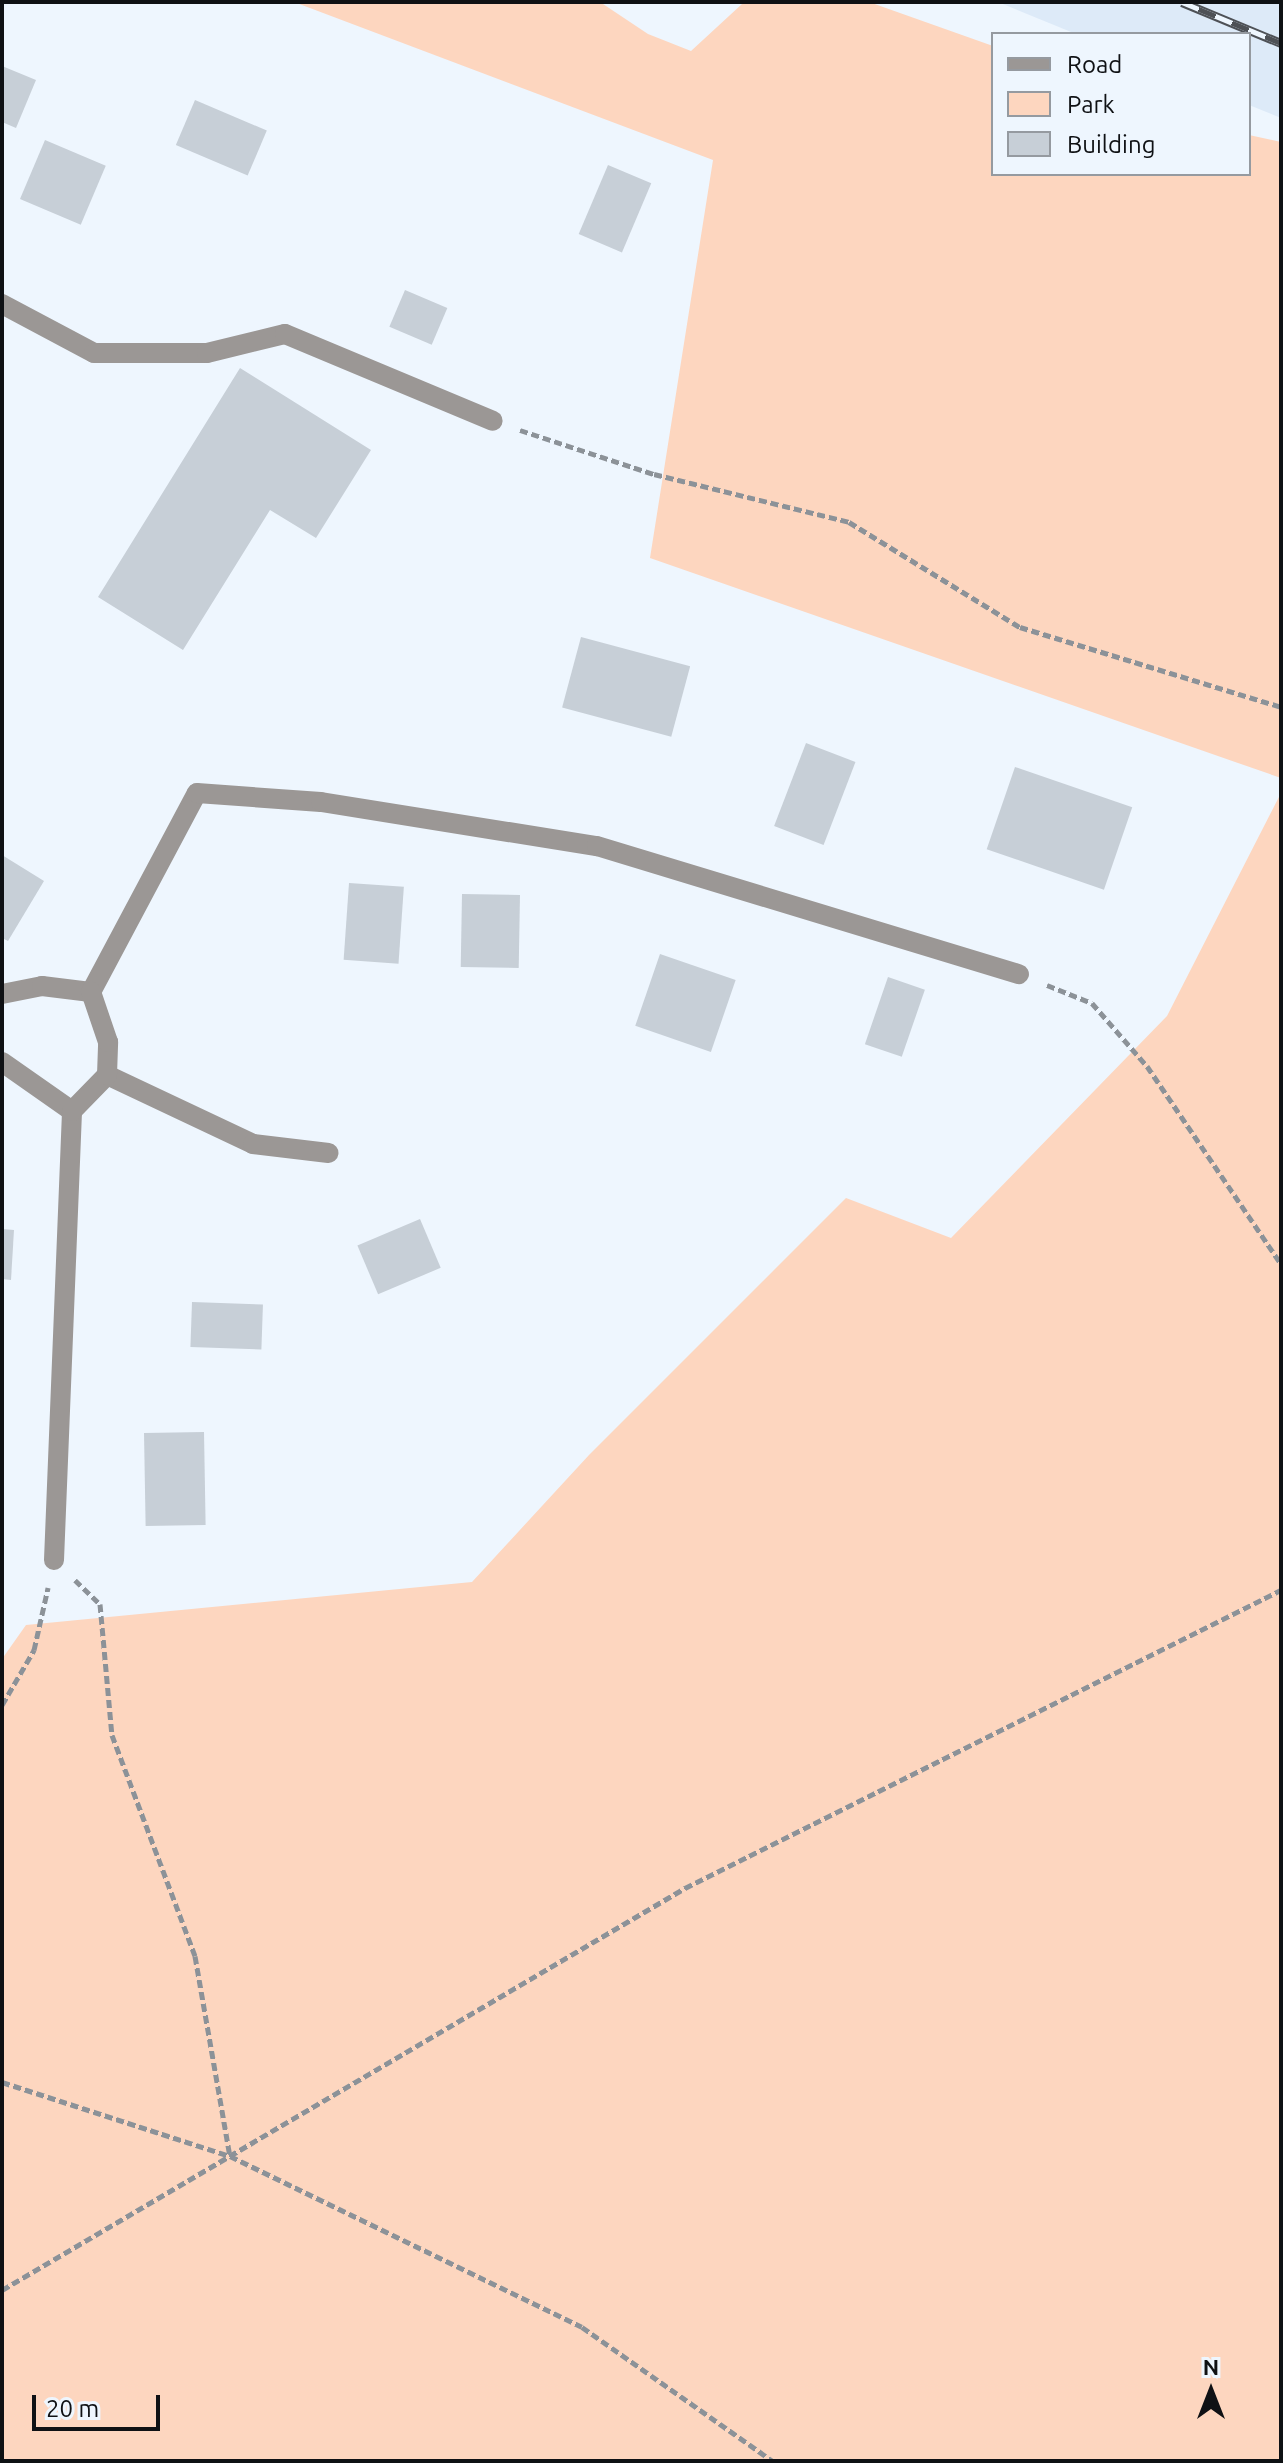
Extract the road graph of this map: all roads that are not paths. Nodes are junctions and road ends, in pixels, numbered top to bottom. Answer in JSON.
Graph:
{"nodes":[{"id":1,"x":2,"y":304,"type":"edge"},
{"id":2,"x":493,"y":421,"type":"road end"},
{"id":3,"x":1019,"y":974,"type":"road end"},
{"id":4,"x":91,"y":992,"type":"junction"},
{"id":5,"x":2,"y":994,"type":"edge"},
{"id":6,"x":2,"y":1062,"type":"edge"},
{"id":7,"x":107,"y":1075,"type":"junction"},
{"id":8,"x":72,"y":1111,"type":"junction"},
{"id":9,"x":328,"y":1153,"type":"dead end"},
{"id":10,"x":54,"y":1560,"type":"road end"}],
"edges":[{"from":1,"to":2,"type":"lane"},
{"from":3,"to":4,"type":"lane"},
{"from":4,"to":5,"type":"lane"},
{"from":4,"to":7,"type":"lane"},
{"from":6,"to":8,"type":"lane"},
{"from":7,"to":8,"type":"lane"},
{"from":7,"to":9,"type":"lane"},
{"from":8,"to":10,"type":"lane"}]}
